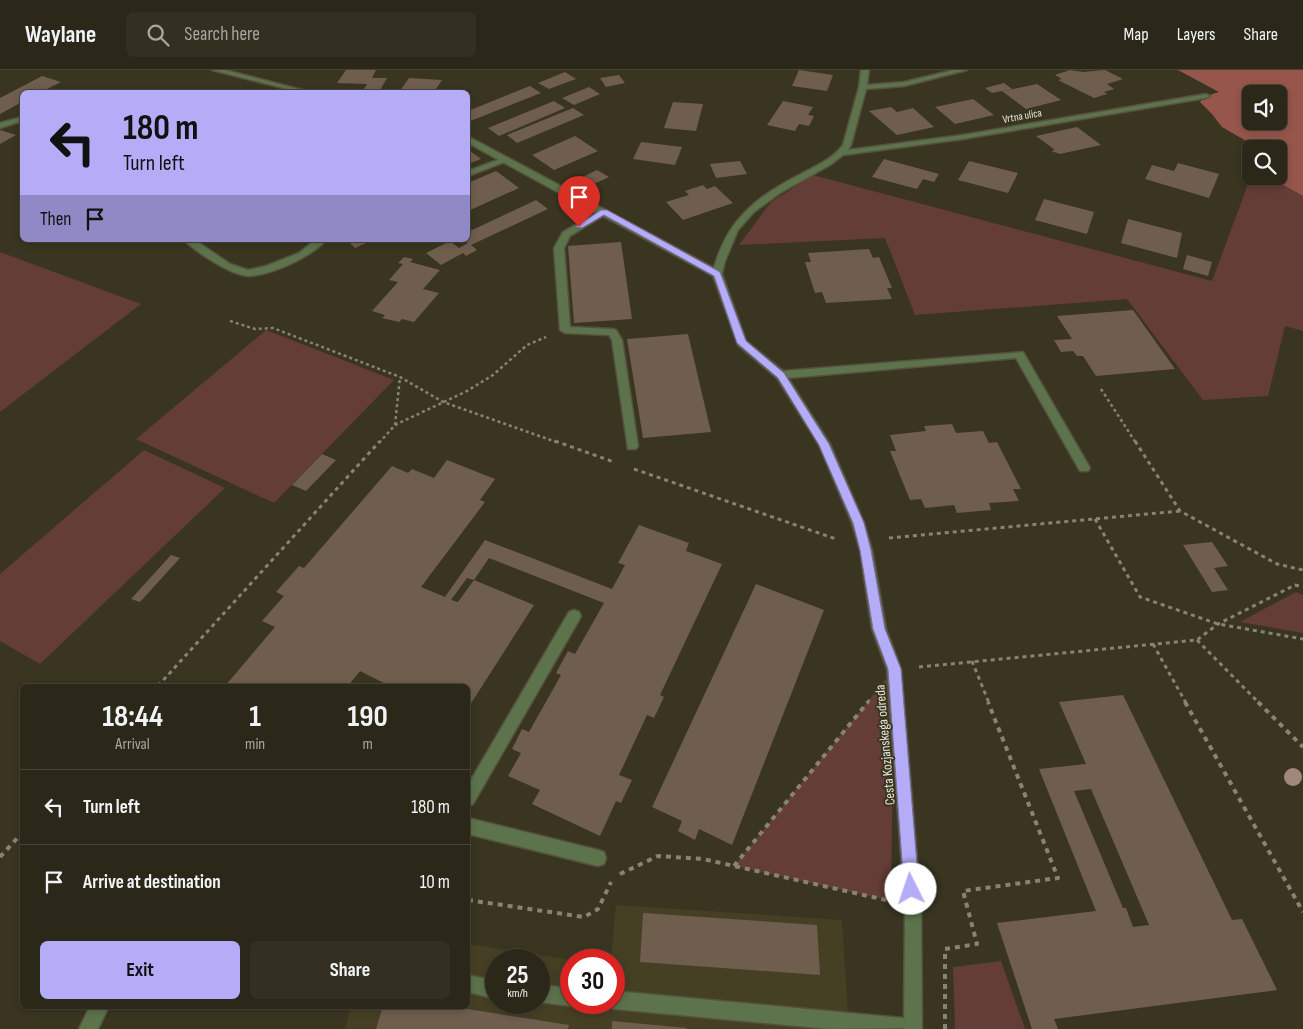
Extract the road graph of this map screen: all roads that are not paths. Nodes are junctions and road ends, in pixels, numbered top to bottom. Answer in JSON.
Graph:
{"nodes":[{"id":1,"x":216,"y":70,"type":"edge"},
{"id":2,"x":866,"y":70,"type":"edge"},
{"id":3,"x":963,"y":70,"type":"edge"},
{"id":4,"x":863,"y":87,"type":"junction"},
{"id":5,"x":298,"y":90,"type":"edge"},
{"id":6,"x":1206,"y":96,"type":"dead end"},
{"id":7,"x":20,"y":120,"type":"edge"},
{"id":8,"x":0,"y":126,"type":"edge"},
{"id":9,"x":470,"y":142,"type":"edge"},
{"id":10,"x":842,"y":153,"type":"junction"},
{"id":11,"x":506,"y":160,"type":"junction"},
{"id":12,"x":470,"y":173,"type":"edge"},
{"id":13,"x":604,"y":212,"type":"junction"},
{"id":14,"x":192,"y":242,"type":"edge"},
{"id":15,"x":318,"y":242,"type":"edge"},
{"id":16,"x":717,"y":274,"type":"junction"},
{"id":17,"x":781,"y":375,"type":"junction"},
{"id":18,"x":632,"y":446,"type":"dead end"},
{"id":19,"x":1084,"y":468,"type":"dead end"},
{"id":20,"x":574,"y":616,"type":"dead end"},
{"id":21,"x":470,"y":796,"type":"edge"},
{"id":22,"x":470,"y":826,"type":"edge"},
{"id":23,"x":598,"y":858,"type":"dead end"},
{"id":24,"x":470,"y":984,"type":"edge"},
{"id":25,"x":485,"y":988,"type":"edge"},
{"id":26,"x":625,"y":1001,"type":"edge"},
{"id":27,"x":98,"y":1009,"type":"edge"},
{"id":28,"x":913,"y":1028,"type":"edge"},
{"id":29,"x":88,"y":1029,"type":"edge"}],
"edges":[{"from":1,"to":5,"type":"street"},
{"from":2,"to":4,"type":"street"},
{"from":3,"to":4,"type":"street"},
{"from":4,"to":10,"type":"street"},
{"from":6,"to":10,"type":"street","name":"Vrtna ulica"},
{"from":7,"to":8,"type":"street"},
{"from":9,"to":11,"type":"street"},
{"from":10,"to":16,"type":"street","name":"Vrtna ulica"},
{"from":11,"to":12,"type":"street"},
{"from":11,"to":13,"type":"street"},
{"from":13,"to":16,"type":"street"},
{"from":13,"to":18,"type":"street"},
{"from":14,"to":15,"type":"street"},
{"from":16,"to":17,"type":"street","name":"Cesta Kozjanskega odreda"},
{"from":17,"to":19,"type":"street"},
{"from":17,"to":28,"type":"street","name":"Cesta Kozjanskega odreda"},
{"from":20,"to":21,"type":"street"},
{"from":22,"to":23,"type":"street"},
{"from":24,"to":25,"type":"street"},
{"from":26,"to":28,"type":"street"},
{"from":27,"to":29,"type":"street"}]}
